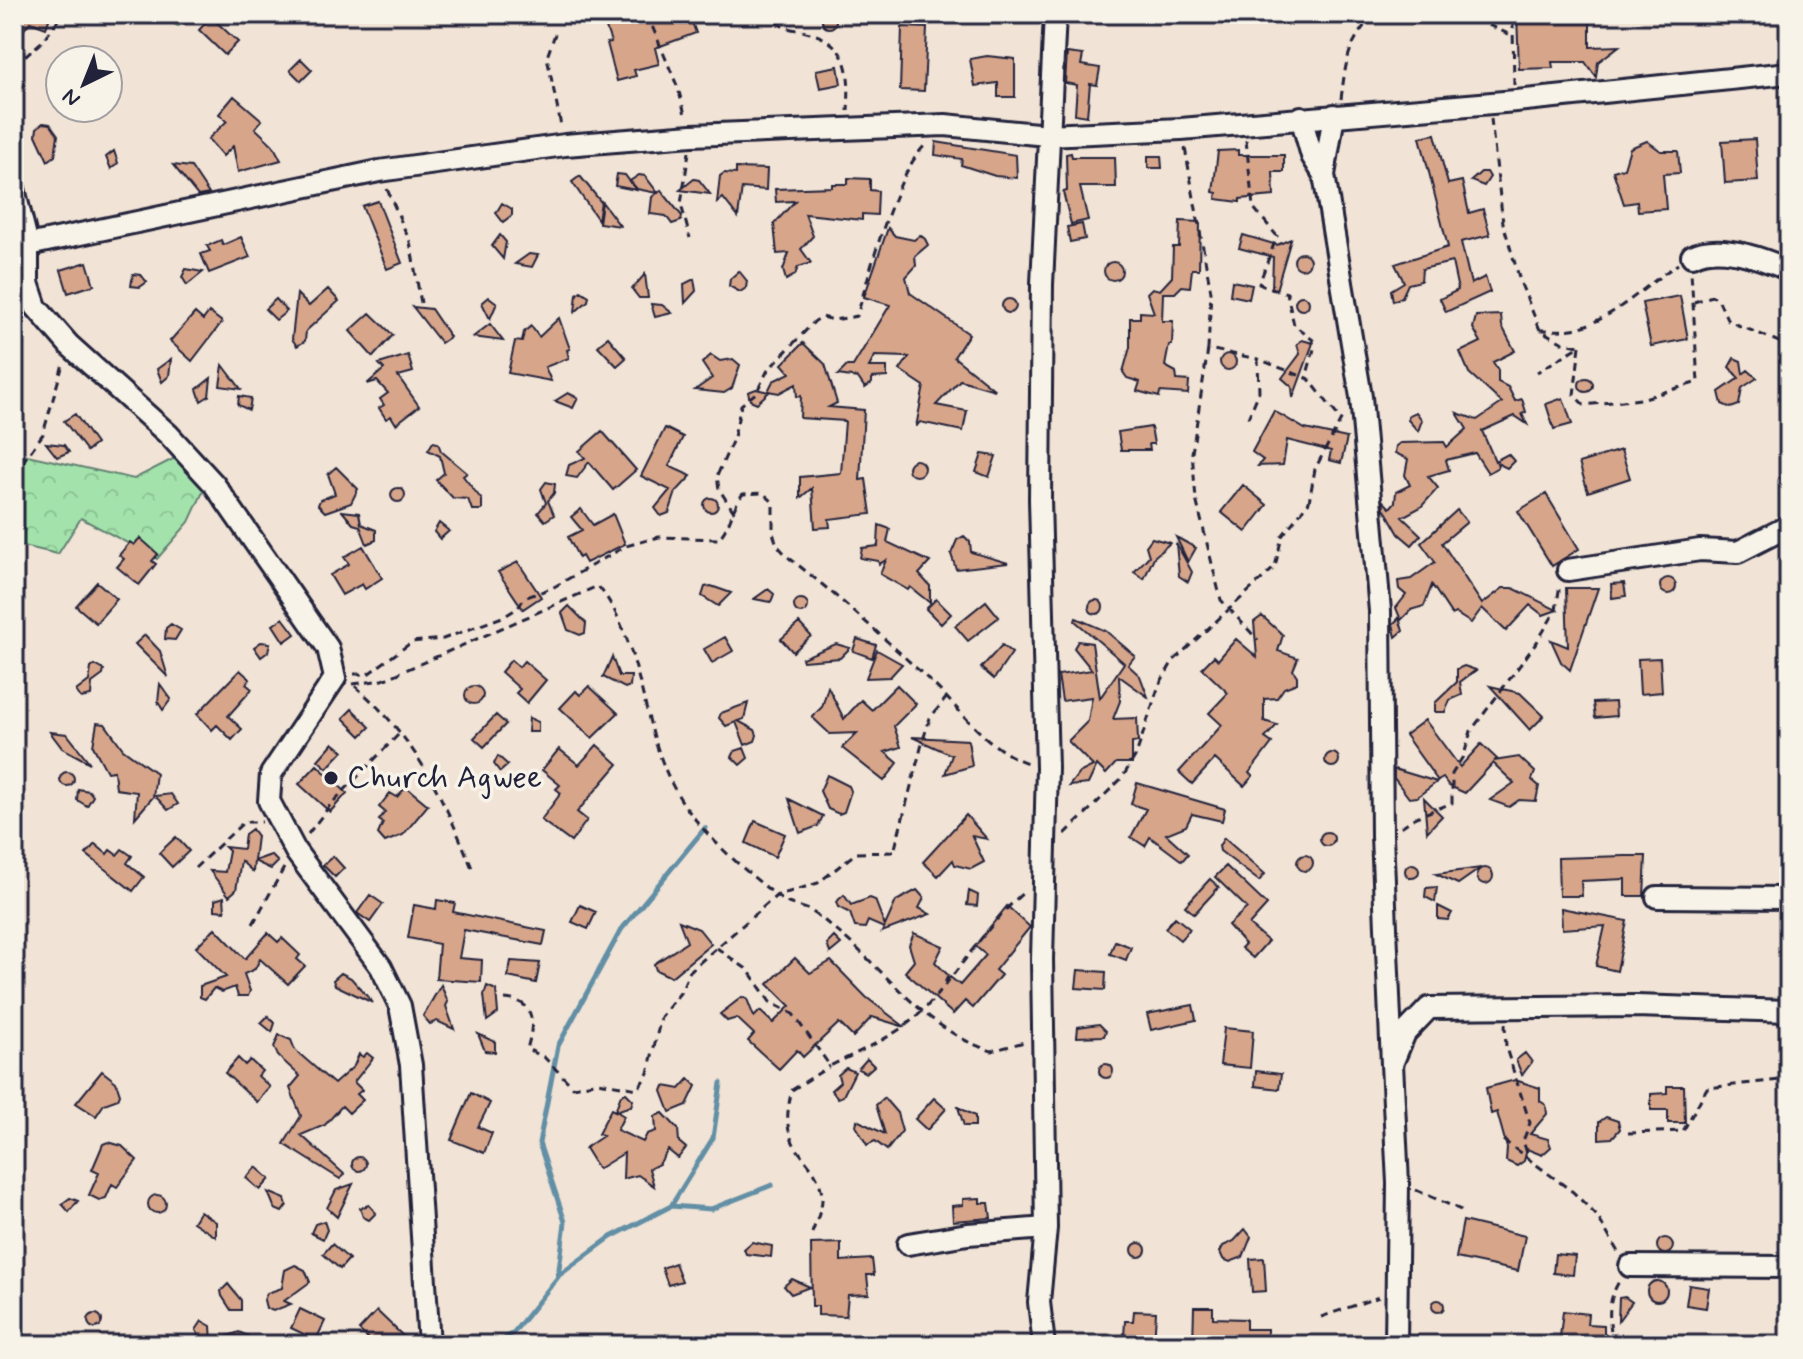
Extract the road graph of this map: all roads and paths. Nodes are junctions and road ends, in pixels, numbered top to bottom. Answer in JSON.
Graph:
{"nodes":[{"id":1,"x":62,"y":14,"type":"edge"},
{"id":2,"x":647,"y":14,"type":"edge"},
{"id":3,"x":765,"y":14,"type":"edge"},
{"id":4,"x":1055,"y":14,"type":"edge"},
{"id":5,"x":1374,"y":14,"type":"edge"},
{"id":6,"x":1463,"y":14,"type":"edge"},
{"id":7,"x":1540,"y":14,"type":"edge"},
{"id":8,"x":555,"y":34,"type":"dead end"},
{"id":9,"x":1511,"y":35,"type":"junction"},
{"id":10,"x":14,"y":65,"type":"edge"},
{"id":11,"x":1789,"y":73,"type":"edge"},
{"id":12,"x":1516,"y":101,"type":"junction"},
{"id":13,"x":1490,"y":103,"type":"junction"},
{"id":14,"x":1337,"y":115,"type":"junction"},
{"id":15,"x":1301,"y":117,"type":"junction"},
{"id":16,"x":1245,"y":124,"type":"junction"},
{"id":17,"x":945,"y":125,"type":"junction"},
{"id":18,"x":847,"y":128,"type":"junction"},
{"id":19,"x":1181,"y":129,"type":"junction"},
{"id":20,"x":692,"y":135,"type":"junction"},
{"id":21,"x":1047,"y":135,"type":"junction"},
{"id":22,"x":565,"y":145,"type":"junction"},
{"id":23,"x":379,"y":171,"type":"junction"},
{"id":24,"x":1324,"y":175,"type":"junction"},
{"id":25,"x":14,"y":189,"type":"edge"},
{"id":26,"x":690,"y":238,"type":"dead end"},
{"id":27,"x":21,"y":247,"type":"edge"},
{"id":28,"x":1692,"y":256,"type":"junction"},
{"id":29,"x":1789,"y":270,"type":"edge"},
{"id":30,"x":421,"y":303,"type":"dead end"},
{"id":31,"x":1692,"y":303,"type":"junction"},
{"id":32,"x":1540,"y":330,"type":"junction"},
{"id":33,"x":69,"y":345,"type":"junction"},
{"id":34,"x":1580,"y":346,"type":"junction"},
{"id":35,"x":1789,"y":346,"type":"edge"},
{"id":36,"x":1208,"y":349,"type":"junction"},
{"id":37,"x":1258,"y":359,"type":"junction"},
{"id":38,"x":1537,"y":372,"type":"dead end"},
{"id":39,"x":1306,"y":378,"type":"junction"},
{"id":40,"x":1248,"y":418,"type":"dead end"},
{"id":41,"x":14,"y":474,"type":"edge"},
{"id":42,"x":734,"y":512,"type":"junction"},
{"id":43,"x":1789,"y":526,"type":"edge"},
{"id":44,"x":1568,"y":570,"type":"joint"},
{"id":45,"x":1228,"y":609,"type":"junction"},
{"id":46,"x":1258,"y":640,"type":"dead end"},
{"id":47,"x":335,"y":668,"type":"junction"},
{"id":48,"x":355,"y":686,"type":"junction"},
{"id":49,"x":947,"y":697,"type":"junction"},
{"id":50,"x":400,"y":733,"type":"junction"},
{"id":51,"x":1047,"y":768,"type":"junction"},
{"id":52,"x":278,"y":822,"type":"junction"},
{"id":53,"x":1398,"y":836,"type":"dead end"},
{"id":54,"x":296,"y":852,"type":"junction"},
{"id":55,"x":1043,"y":855,"type":"junction"},
{"id":56,"x":195,"y":868,"type":"dead end"},
{"id":57,"x":472,"y":868,"type":"dead end"},
{"id":58,"x":1042,"y":877,"type":"junction"},
{"id":59,"x":1657,"y":897,"type":"dead end"},
{"id":60,"x":1789,"y":898,"type":"edge"},
{"id":61,"x":253,"y":924,"type":"dead end"},
{"id":62,"x":715,"y":948,"type":"junction"},
{"id":63,"x":1389,"y":993,"type":"junction"},
{"id":64,"x":505,"y":999,"type":"dead end"},
{"id":65,"x":1505,"y":1005,"type":"junction"},
{"id":66,"x":1429,"y":1008,"type":"junction"},
{"id":67,"x":1789,"y":1011,"type":"edge"},
{"id":68,"x":1043,"y":1036,"type":"junction"},
{"id":69,"x":1392,"y":1064,"type":"junction"},
{"id":70,"x":830,"y":1066,"type":"junction"},
{"id":71,"x":1789,"y":1079,"type":"edge"},
{"id":72,"x":1628,"y":1133,"type":"dead end"},
{"id":73,"x":1503,"y":1140,"type":"dead end"},
{"id":74,"x":1529,"y":1160,"type":"junction"},
{"id":75,"x":1398,"y":1183,"type":"junction"},
{"id":76,"x":1463,"y":1211,"type":"dead end"},
{"id":77,"x":1046,"y":1228,"type":"junction"},
{"id":78,"x":812,"y":1233,"type":"dead end"},
{"id":79,"x":908,"y":1244,"type":"dead end"},
{"id":80,"x":1630,"y":1266,"type":"junction"},
{"id":81,"x":1789,"y":1267,"type":"edge"},
{"id":82,"x":1397,"y":1290,"type":"junction"},
{"id":83,"x":1321,"y":1317,"type":"dead end"},
{"id":84,"x":429,"y":1345,"type":"edge"},
{"id":85,"x":1044,"y":1345,"type":"edge"},
{"id":86,"x":1396,"y":1345,"type":"edge"},
{"id":87,"x":1613,"y":1345,"type":"edge"}],
"edges":[{"from":1,"to":10,"type":"path"},
{"from":2,"to":20,"type":"path"},
{"from":3,"to":18,"type":"path"},
{"from":4,"to":21,"type":"street"},
{"from":5,"to":14,"type":"path"},
{"from":6,"to":9,"type":"path"},
{"from":7,"to":9,"type":"path"},
{"from":8,"to":22,"type":"path"},
{"from":9,"to":12,"type":"path"},
{"from":11,"to":12,"type":"street"},
{"from":12,"to":13,"type":"street"},
{"from":13,"to":14,"type":"street"},
{"from":13,"to":32,"type":"path"},
{"from":14,"to":15,"type":"street"},
{"from":14,"to":24,"type":"street"},
{"from":15,"to":16,"type":"street"},
{"from":15,"to":24,"type":"street"},
{"from":16,"to":19,"type":"street"},
{"from":16,"to":39,"type":"path"},
{"from":17,"to":18,"type":"street"},
{"from":17,"to":21,"type":"street"},
{"from":17,"to":42,"type":"path"},
{"from":18,"to":20,"type":"street"},
{"from":19,"to":21,"type":"street"},
{"from":19,"to":36,"type":"path"},
{"from":20,"to":22,"type":"street"},
{"from":20,"to":26,"type":"path"},
{"from":21,"to":51,"type":"street"},
{"from":22,"to":23,"type":"street"},
{"from":23,"to":27,"type":"street"},
{"from":23,"to":30,"type":"path"},
{"from":24,"to":63,"type":"street"},
{"from":25,"to":27,"type":"street"},
{"from":27,"to":33,"type":"street"},
{"from":28,"to":29,"type":"street"},
{"from":28,"to":31,"type":"path"},
{"from":28,"to":32,"type":"path"},
{"from":31,"to":34,"type":"path"},
{"from":31,"to":35,"type":"path"},
{"from":32,"to":34,"type":"path"},
{"from":33,"to":41,"type":"path"},
{"from":33,"to":47,"type":"street"},
{"from":34,"to":38,"type":"path"},
{"from":36,"to":37,"type":"path"},
{"from":36,"to":45,"type":"path"},
{"from":37,"to":39,"type":"path"},
{"from":37,"to":40,"type":"path"},
{"from":39,"to":45,"type":"path"},
{"from":42,"to":47,"type":"path"},
{"from":42,"to":49,"type":"path"},
{"from":43,"to":44,"type":"street"},
{"from":44,"to":53,"type":"path"},
{"from":45,"to":46,"type":"path"},
{"from":45,"to":55,"type":"path"},
{"from":47,"to":48,"type":"path"},
{"from":47,"to":52,"type":"street"},
{"from":48,"to":50,"type":"path"},
{"from":48,"to":68,"type":"path"},
{"from":49,"to":51,"type":"path"},
{"from":49,"to":62,"type":"path"},
{"from":50,"to":54,"type":"path"},
{"from":50,"to":57,"type":"path"},
{"from":51,"to":55,"type":"street"},
{"from":52,"to":54,"type":"street"},
{"from":52,"to":56,"type":"path"},
{"from":54,"to":61,"type":"path"},
{"from":54,"to":84,"type":"street"},
{"from":55,"to":58,"type":"street"},
{"from":58,"to":68,"type":"street"},
{"from":58,"to":70,"type":"path"},
{"from":59,"to":60,"type":"street"},
{"from":62,"to":64,"type":"path"},
{"from":62,"to":70,"type":"path"},
{"from":63,"to":66,"type":"street"},
{"from":63,"to":69,"type":"street"},
{"from":65,"to":66,"type":"street"},
{"from":65,"to":67,"type":"street"},
{"from":65,"to":74,"type":"path"},
{"from":66,"to":69,"type":"street"},
{"from":68,"to":77,"type":"street"},
{"from":69,"to":75,"type":"street"},
{"from":70,"to":78,"type":"path"},
{"from":71,"to":72,"type":"path"},
{"from":73,"to":74,"type":"path"},
{"from":74,"to":80,"type":"path"},
{"from":75,"to":76,"type":"path"},
{"from":75,"to":82,"type":"street"},
{"from":77,"to":79,"type":"street"},
{"from":77,"to":85,"type":"street"},
{"from":80,"to":81,"type":"street"},
{"from":80,"to":87,"type":"path"},
{"from":82,"to":83,"type":"path"},
{"from":82,"to":86,"type":"street"}]}
